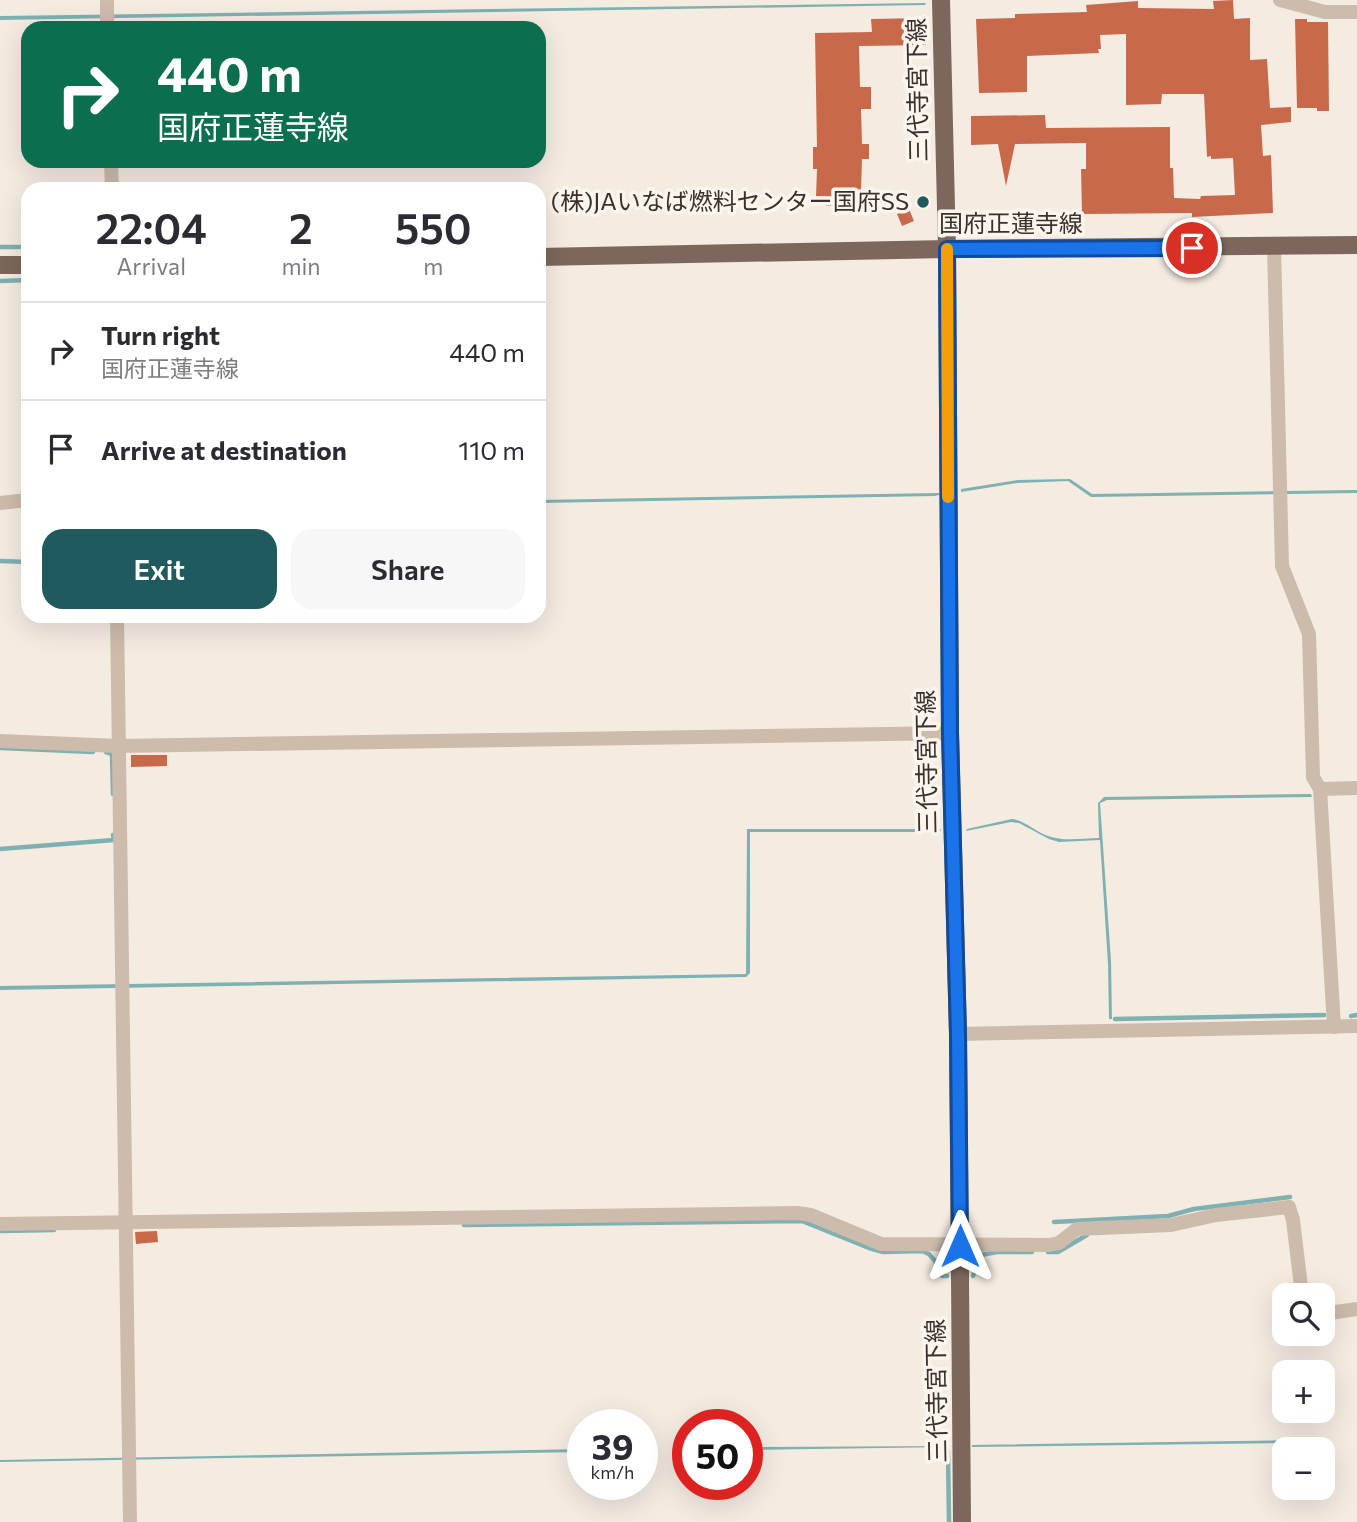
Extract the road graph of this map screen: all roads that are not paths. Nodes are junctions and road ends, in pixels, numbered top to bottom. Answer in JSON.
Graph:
{"nodes":[{"id":1,"x":107,"y":0,"type":"edge"},
{"id":2,"x":941,"y":0,"type":"edge"},
{"id":3,"x":1280,"y":0,"type":"edge"},
{"id":4,"x":1357,"y":12,"type":"edge"},
{"id":5,"x":107,"y":21,"type":"edge"},
{"id":6,"x":1357,"y":245,"type":"edge"},
{"id":7,"x":1274,"y":247,"type":"junction"},
{"id":8,"x":947,"y":249,"type":"junction"},
{"id":9,"x":546,"y":257,"type":"edge"},
{"id":10,"x":0,"y":265,"type":"edge"},
{"id":11,"x":21,"y":265,"type":"edge"},
{"id":12,"x":21,"y":501,"type":"edge"},
{"id":13,"x":0,"y":503,"type":"edge"},
{"id":14,"x":117,"y":623,"type":"edge"},
{"id":15,"x":950,"y":733,"type":"junction"},
{"id":16,"x":0,"y":741,"type":"edge"},
{"id":17,"x":118,"y":746,"type":"junction"},
{"id":18,"x":1357,"y":788,"type":"edge"},
{"id":19,"x":1320,"y":789,"type":"junction"},
{"id":20,"x":1357,"y":1026,"type":"edge"},
{"id":21,"x":1334,"y":1027,"type":"junction"},
{"id":22,"x":958,"y":1034,"type":"junction"},
{"id":23,"x":125,"y":1222,"type":"junction"},
{"id":24,"x":0,"y":1224,"type":"edge"},
{"id":25,"x":960,"y":1246,"type":"junction"},
{"id":26,"x":1301,"y":1283,"type":"edge"},
{"id":27,"x":1357,"y":1308,"type":"edge"},
{"id":28,"x":1335,"y":1312,"type":"edge"},
{"id":29,"x":130,"y":1522,"type":"edge"},
{"id":30,"x":962,"y":1522,"type":"edge"}],
"edges":[{"from":1,"to":5,"type":"street"},
{"from":2,"to":8,"type":"main road","name":"三代寺宮下線"},
{"from":3,"to":4,"type":"street"},
{"from":6,"to":7,"type":"main road","name":"国府正蓮寺線"},
{"from":7,"to":8,"type":"main road","name":"国府正蓮寺線"},
{"from":7,"to":19,"type":"street"},
{"from":8,"to":9,"type":"main road","name":"国府正蓮寺線"},
{"from":8,"to":15,"type":"main road","name":"三代寺宮下線"},
{"from":10,"to":11,"type":"main road"},
{"from":12,"to":13,"type":"street"},
{"from":14,"to":17,"type":"street"},
{"from":15,"to":17,"type":"street"},
{"from":15,"to":22,"type":"main road","name":"三代寺宮下線"},
{"from":16,"to":17,"type":"street"},
{"from":17,"to":23,"type":"street"},
{"from":18,"to":19,"type":"street"},
{"from":19,"to":21,"type":"street"},
{"from":20,"to":21,"type":"street"},
{"from":21,"to":22,"type":"street"},
{"from":22,"to":25,"type":"main road","name":"三代寺宮下線"},
{"from":23,"to":24,"type":"street"},
{"from":23,"to":25,"type":"street"},
{"from":23,"to":29,"type":"street"},
{"from":25,"to":26,"type":"street"},
{"from":25,"to":30,"type":"main road","name":"三代寺宮下線"},
{"from":27,"to":28,"type":"street"}]}
